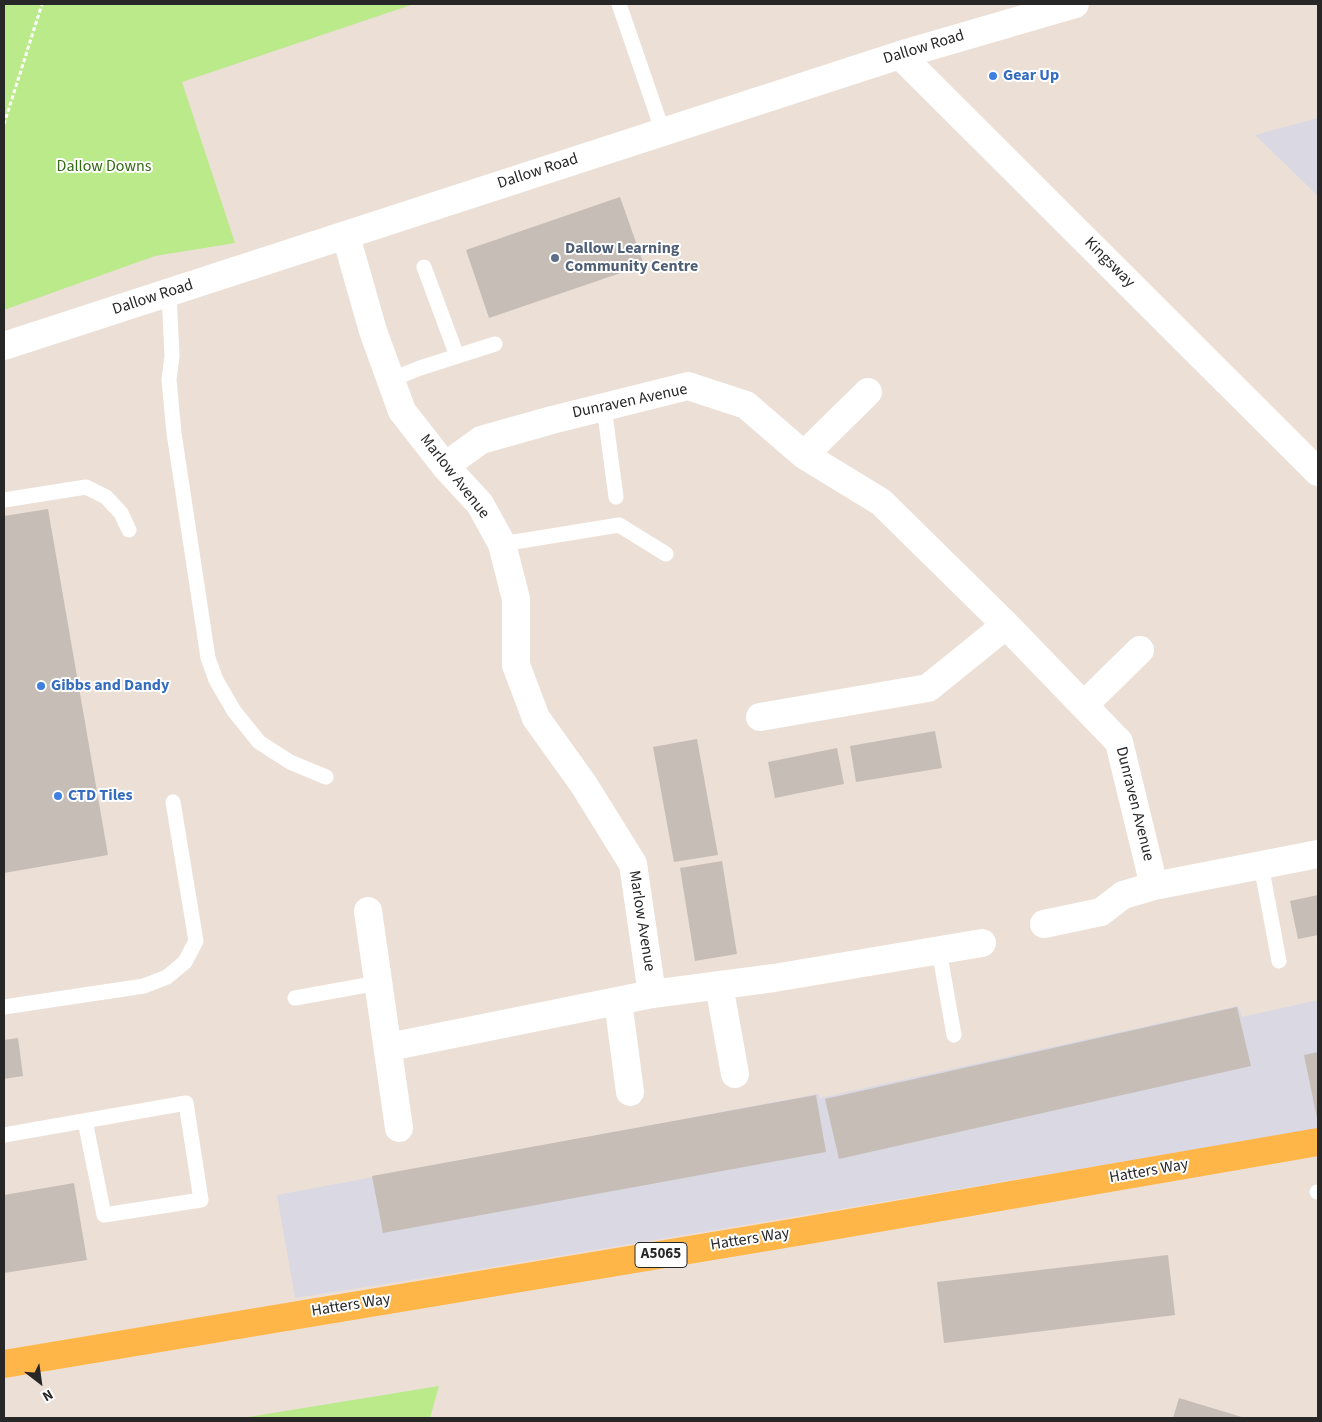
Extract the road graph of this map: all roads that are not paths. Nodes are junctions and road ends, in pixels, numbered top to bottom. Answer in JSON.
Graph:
{"nodes":[{"id":1,"x":619,"y":4,"type":"edge"},
{"id":2,"x":1075,"y":4,"type":"edge"},
{"id":3,"x":900,"y":55,"type":"junction"},
{"id":4,"x":663,"y":132,"type":"junction"},
{"id":5,"x":346,"y":236,"type":"junction"},
{"id":6,"x":424,"y":267,"type":"dead end"},
{"id":7,"x":169,"y":292,"type":"junction"},
{"id":8,"x":495,"y":344,"type":"dead end"},
{"id":9,"x":4,"y":346,"type":"edge"},
{"id":10,"x":458,"y":356,"type":"junction"},
{"id":11,"x":390,"y":380,"type":"junction"},
{"id":12,"x":868,"y":392,"type":"dead end"},
{"id":13,"x":604,"y":407,"type":"junction"},
{"id":14,"x":804,"y":455,"type":"junction"},
{"id":15,"x":445,"y":466,"type":"junction"},
{"id":16,"x":1318,"y":472,"type":"edge"},
{"id":17,"x":616,"y":497,"type":"dead end"},
{"id":18,"x":4,"y":500,"type":"edge"},
{"id":19,"x":129,"y":530,"type":"dead end"},
{"id":20,"x":502,"y":544,"type":"junction"},
{"id":21,"x":666,"y":554,"type":"dead end"},
{"id":22,"x":1006,"y":625,"type":"junction"},
{"id":23,"x":1140,"y":650,"type":"dead end"},
{"id":24,"x":1084,"y":705,"type":"junction"},
{"id":25,"x":760,"y":717,"type":"dead end"},
{"id":26,"x":326,"y":777,"type":"dead end"},
{"id":27,"x":173,"y":802,"type":"dead end"},
{"id":28,"x":1318,"y":854,"type":"edge"},
{"id":29,"x":1260,"y":865,"type":"junction"},
{"id":30,"x":1154,"y":886,"type":"junction"},
{"id":31,"x":368,"y":912,"type":"dead end"},
{"id":32,"x":1044,"y":924,"type":"dead end"},
{"id":33,"x":982,"y":943,"type":"dead end"},
{"id":34,"x":940,"y":950,"type":"junction"},
{"id":35,"x":1279,"y":961,"type":"dead end"},
{"id":36,"x":378,"y":982,"type":"junction"},
{"id":37,"x":719,"y":985,"type":"junction"},
{"id":38,"x":652,"y":994,"type":"junction"},
{"id":39,"x":295,"y":998,"type":"dead end"},
{"id":40,"x":618,"y":1001,"type":"junction"},
{"id":41,"x":4,"y":1007,"type":"edge"},
{"id":42,"x":954,"y":1035,"type":"dead end"},
{"id":43,"x":389,"y":1046,"type":"junction"},
{"id":44,"x":735,"y":1074,"type":"dead end"},
{"id":45,"x":630,"y":1092,"type":"dead end"},
{"id":46,"x":85,"y":1121,"type":"junction"},
{"id":47,"x":399,"y":1128,"type":"dead end"},
{"id":48,"x":4,"y":1135,"type":"edge"},
{"id":49,"x":1318,"y":1142,"type":"edge"},
{"id":50,"x":4,"y":1364,"type":"edge"}],
"edges":[{"from":1,"to":4,"type":"lane"},
{"from":2,"to":3,"type":"street","name":"Dallow Road"},
{"from":3,"to":4,"type":"street","name":"Dallow Road"},
{"from":3,"to":16,"type":"street","name":"Kingsway"},
{"from":4,"to":5,"type":"street","name":"Dallow Road"},
{"from":5,"to":7,"type":"street","name":"Dallow Road"},
{"from":5,"to":11,"type":"street","name":"Marlow Avenue"},
{"from":6,"to":10,"type":"lane"},
{"from":7,"to":9,"type":"street","name":"Dallow Road"},
{"from":7,"to":26,"type":"lane"},
{"from":8,"to":10,"type":"lane"},
{"from":10,"to":11,"type":"lane"},
{"from":11,"to":15,"type":"street","name":"Marlow Avenue"},
{"from":12,"to":14,"type":"street"},
{"from":13,"to":14,"type":"street","name":"Dunraven Avenue"},
{"from":13,"to":15,"type":"street","name":"Dunraven Avenue"},
{"from":13,"to":17,"type":"lane"},
{"from":14,"to":22,"type":"street","name":"Dunraven Avenue"},
{"from":15,"to":20,"type":"street","name":"Marlow Avenue"},
{"from":18,"to":19,"type":"lane"},
{"from":20,"to":21,"type":"lane"},
{"from":20,"to":38,"type":"street","name":"Marlow Avenue"},
{"from":22,"to":24,"type":"street","name":"Dunraven Avenue"},
{"from":22,"to":25,"type":"street"},
{"from":23,"to":24,"type":"street"},
{"from":24,"to":30,"type":"street","name":"Dunraven Avenue"},
{"from":27,"to":41,"type":"lane"},
{"from":28,"to":29,"type":"street"},
{"from":29,"to":30,"type":"street"},
{"from":29,"to":35,"type":"lane"},
{"from":30,"to":32,"type":"street"},
{"from":31,"to":36,"type":"street"},
{"from":33,"to":34,"type":"street","name":"Marlow Avenue"},
{"from":34,"to":37,"type":"street","name":"Marlow Avenue"},
{"from":34,"to":42,"type":"lane"},
{"from":36,"to":39,"type":"lane"},
{"from":36,"to":43,"type":"street"},
{"from":37,"to":38,"type":"street","name":"Marlow Avenue"},
{"from":37,"to":44,"type":"street"},
{"from":38,"to":40,"type":"street","name":"Marlow Avenue"},
{"from":40,"to":43,"type":"street","name":"Marlow Avenue"},
{"from":40,"to":45,"type":"street"},
{"from":43,"to":47,"type":"street"},
{"from":46,"to":46,"type":"lane"},
{"from":46,"to":48,"type":"lane"},
{"from":49,"to":50,"type":"main road","name":"Hatters Way","number":"A5065"}]}
